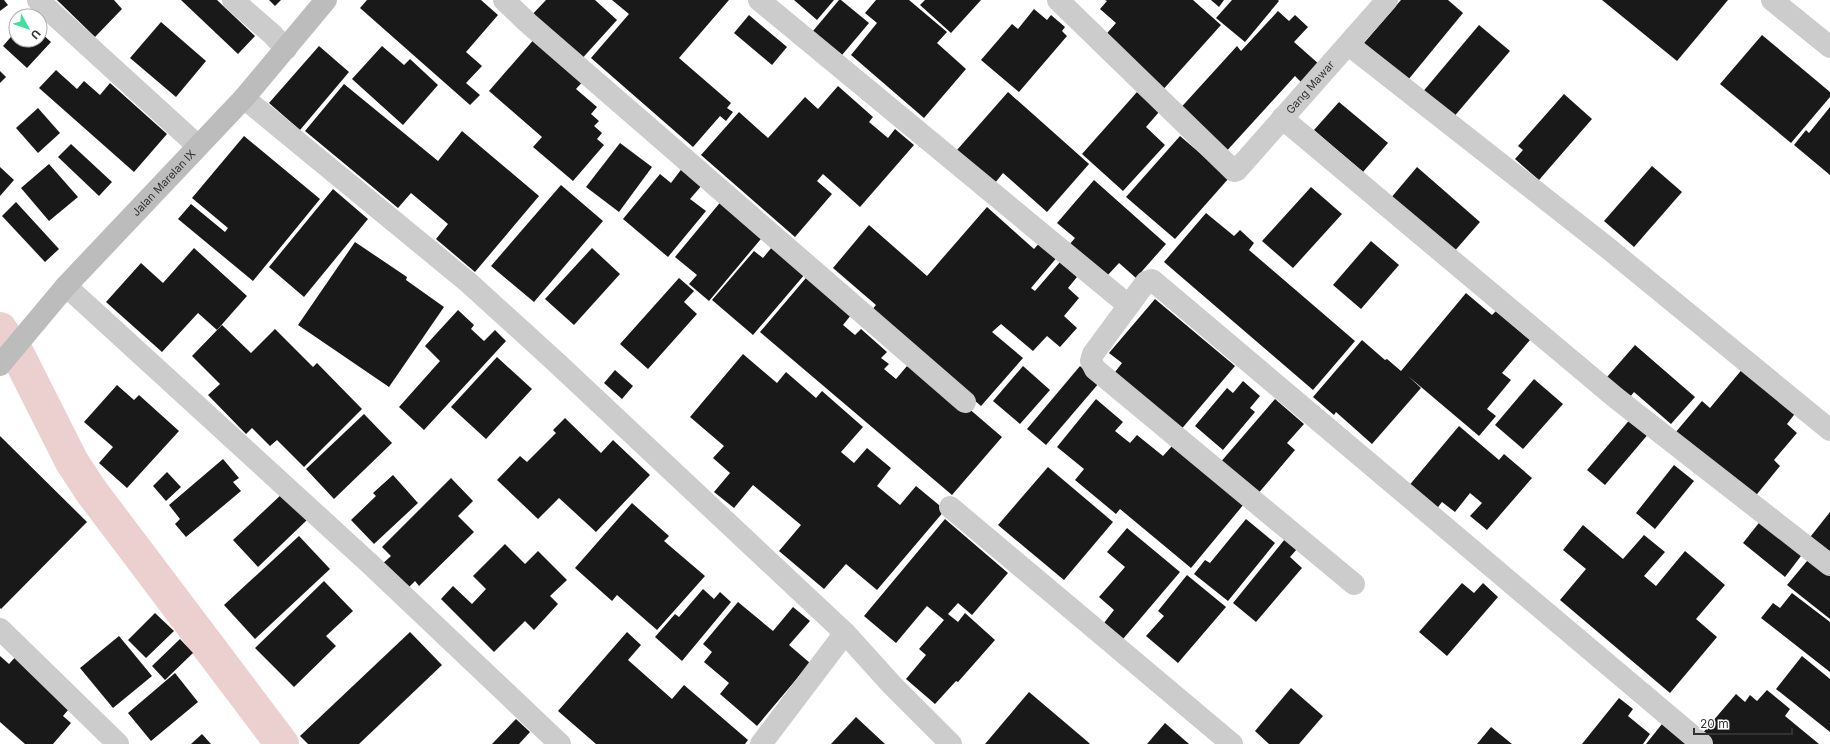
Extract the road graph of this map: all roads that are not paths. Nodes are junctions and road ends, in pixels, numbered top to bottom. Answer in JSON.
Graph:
{"nodes":[{"id":1,"x":38,"y":0,"type":"edge"},
{"id":2,"x":232,"y":0,"type":"edge"},
{"id":3,"x":326,"y":0,"type":"edge"},
{"id":4,"x":504,"y":0,"type":"edge"},
{"id":5,"x":759,"y":0,"type":"edge"},
{"id":6,"x":1058,"y":0,"type":"edge"},
{"id":7,"x":1387,"y":0,"type":"edge"},
{"id":8,"x":1772,"y":0,"type":"edge"},
{"id":9,"x":1349,"y":45,"type":"junction"},
{"id":10,"x":1830,"y":47,"type":"edge"},
{"id":11,"x":286,"y":48,"type":"junction"},
{"id":12,"x":244,"y":98,"type":"junction"},
{"id":13,"x":1282,"y":118,"type":"junction"},
{"id":14,"x":198,"y":146,"type":"junction"},
{"id":15,"x":66,"y":286,"type":"junction"},
{"id":16,"x":1128,"y":305,"type":"junction"},
{"id":17,"x":2,"y":362,"type":"edge"},
{"id":18,"x":965,"y":402,"type":"dead end"},
{"id":19,"x":1830,"y":430,"type":"edge"},
{"id":20,"x":950,"y":507,"type":"dead end"},
{"id":21,"x":1830,"y":565,"type":"edge"},
{"id":22,"x":1354,"y":584,"type":"dead end"},
{"id":23,"x":0,"y":629,"type":"edge"},
{"id":24,"x":845,"y":633,"type":"junction"},
{"id":25,"x":118,"y":744,"type":"edge"},
{"id":26,"x":560,"y":744,"type":"edge"},
{"id":27,"x":762,"y":744,"type":"edge"},
{"id":28,"x":951,"y":744,"type":"edge"},
{"id":29,"x":1232,"y":744,"type":"edge"},
{"id":30,"x":1702,"y":744,"type":"edge"}],
"edges":[{"from":1,"to":14,"type":"street"},
{"from":2,"to":11,"type":"street"},
{"from":3,"to":11,"type":"main road","name":"Jalan Marelan IX"},
{"from":4,"to":18,"type":"street"},
{"from":5,"to":16,"type":"street"},
{"from":6,"to":13,"type":"street","name":"Gang Mawar"},
{"from":7,"to":9,"type":"street","name":"Gang Mawar"},
{"from":8,"to":10,"type":"street"},
{"from":9,"to":13,"type":"street","name":"Gang Mawar"},
{"from":9,"to":19,"type":"street"},
{"from":11,"to":12,"type":"main road","name":"Jalan Marelan IX"},
{"from":12,"to":14,"type":"main road","name":"Jalan Marelan IX"},
{"from":12,"to":24,"type":"street"},
{"from":13,"to":21,"type":"street"},
{"from":14,"to":15,"type":"main road","name":"Jalan Marelan IX"},
{"from":15,"to":17,"type":"main road","name":"Jalan Marelan IX"},
{"from":15,"to":26,"type":"street"},
{"from":16,"to":22,"type":"street"},
{"from":16,"to":30,"type":"street"},
{"from":20,"to":29,"type":"street"},
{"from":23,"to":25,"type":"street"},
{"from":24,"to":27,"type":"street"},
{"from":24,"to":28,"type":"street"}]}
